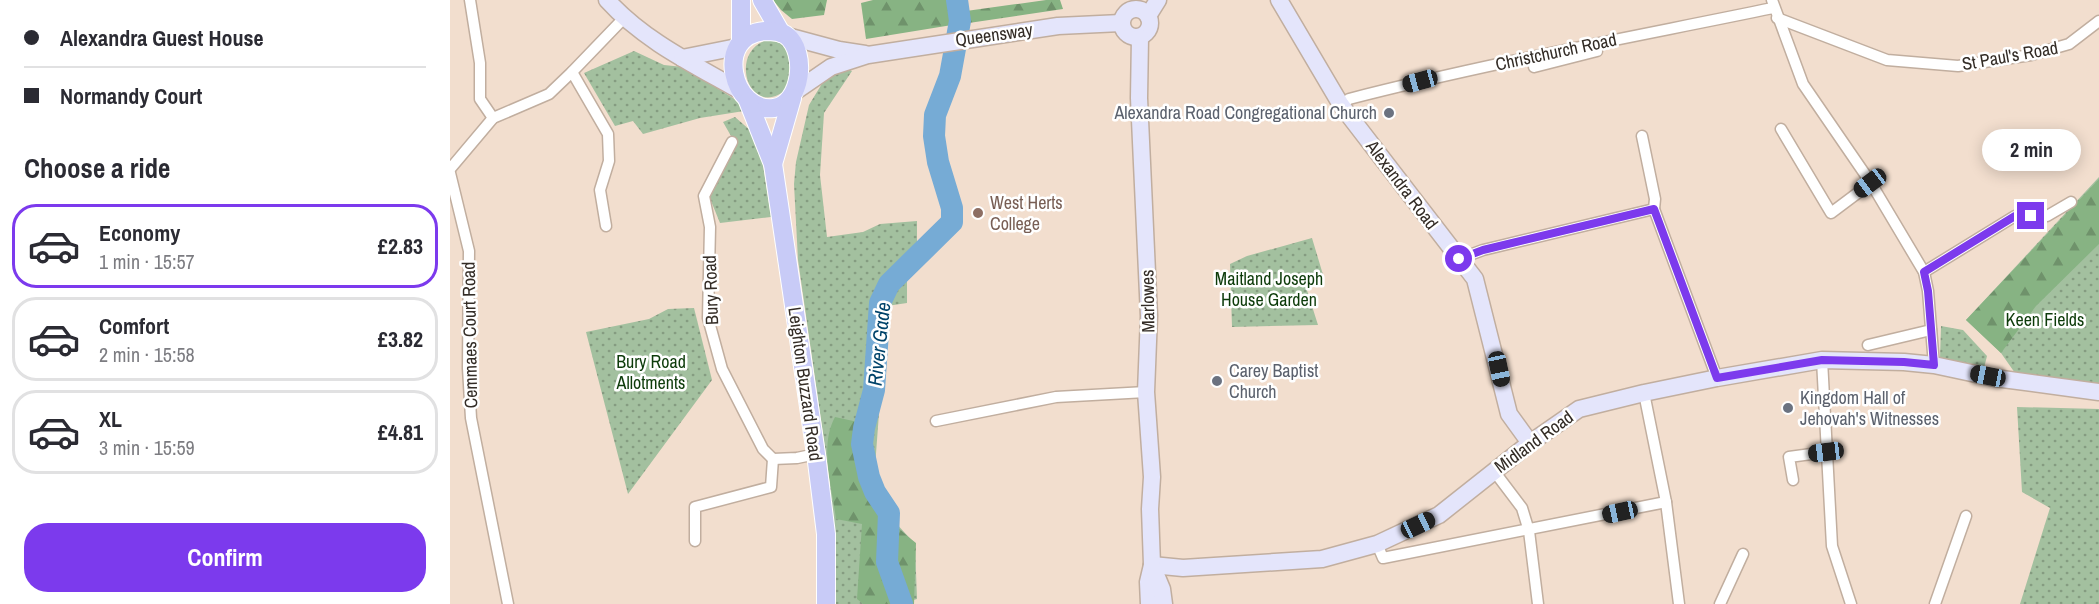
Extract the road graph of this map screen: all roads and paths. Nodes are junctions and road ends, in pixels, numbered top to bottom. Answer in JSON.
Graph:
{"nodes":[{"id":1,"x":470,"y":0,"type":"edge"},
{"id":2,"x":607,"y":0,"type":"edge"},
{"id":3,"x":741,"y":0,"type":"edge"},
{"id":4,"x":762,"y":0,"type":"edge"},
{"id":5,"x":1158,"y":0,"type":"edge"},
{"id":6,"x":1279,"y":0,"type":"edge"},
{"id":7,"x":1774,"y":9,"type":"edge"},
{"id":8,"x":1148,"y":16,"type":"junction"},
{"id":9,"x":624,"y":18,"type":"junction"},
{"id":10,"x":2099,"y":21,"type":"edge"},
{"id":11,"x":1121,"y":23,"type":"junction"},
{"id":12,"x":784,"y":34,"type":"junction"},
{"id":13,"x":1140,"y":37,"type":"junction"},
{"id":14,"x":739,"y":44,"type":"junction"},
{"id":15,"x":1596,"y":45,"type":"junction"},
{"id":16,"x":868,"y":55,"type":"junction"},
{"id":17,"x":682,"y":58,"type":"junction"},
{"id":18,"x":1534,"y":67,"type":"dead end"},
{"id":19,"x":572,"y":72,"type":"junction"},
{"id":20,"x":794,"y":95,"type":"junction"},
{"id":21,"x":745,"y":97,"type":"junction"},
{"id":22,"x":1341,"y":105,"type":"junction"},
{"id":23,"x":493,"y":118,"type":"junction"},
{"id":24,"x":1781,"y":129,"type":"dead end"},
{"id":25,"x":1642,"y":136,"type":"dead end"},
{"id":26,"x":732,"y":142,"type":"dead end"},
{"id":27,"x":773,"y":164,"type":"junction"},
{"id":28,"x":450,"y":171,"type":"edge"},
{"id":29,"x":1870,"y":183,"type":"junction"},
{"id":30,"x":2071,"y":202,"type":"dead end"},
{"id":31,"x":1654,"y":209,"type":"junction"},
{"id":32,"x":606,"y":226,"type":"dead end"},
{"id":33,"x":1459,"y":259,"type":"junction"},
{"id":34,"x":1924,"y":272,"type":"junction"},
{"id":35,"x":1931,"y":330,"type":"junction"},
{"id":36,"x":1868,"y":345,"type":"dead end"},
{"id":37,"x":1822,"y":360,"type":"junction"},
{"id":38,"x":1934,"y":365,"type":"junction"},
{"id":39,"x":1717,"y":378,"type":"junction"},
{"id":40,"x":1146,"y":392,"type":"junction"},
{"id":41,"x":2099,"y":392,"type":"edge"},
{"id":42,"x":1644,"y":393,"type":"junction"},
{"id":43,"x":936,"y":421,"type":"dead end"},
{"id":44,"x":1530,"y":443,"type":"junction"},
{"id":45,"x":1826,"y":452,"type":"junction"},
{"id":46,"x":816,"y":454,"type":"junction"},
{"id":47,"x":773,"y":459,"type":"junction"},
{"id":48,"x":1494,"y":471,"type":"junction"},
{"id":49,"x":1793,"y":480,"type":"dead end"},
{"id":50,"x":1665,"y":502,"type":"junction"},
{"id":51,"x":1966,"y":516,"type":"dead end"},
{"id":52,"x":1529,"y":531,"type":"junction"},
{"id":53,"x":695,"y":541,"type":"dead end"},
{"id":54,"x":1377,"y":544,"type":"junction"},
{"id":55,"x":1743,"y":554,"type":"dead end"},
{"id":56,"x":1152,"y":565,"type":"junction"},
{"id":57,"x":508,"y":604,"type":"edge"},
{"id":58,"x":826,"y":604,"type":"edge"},
{"id":59,"x":1149,"y":604,"type":"edge"},
{"id":60,"x":1164,"y":604,"type":"edge"},
{"id":61,"x":1538,"y":604,"type":"edge"},
{"id":62,"x":1679,"y":604,"type":"edge"},
{"id":63,"x":1720,"y":604,"type":"edge"},
{"id":64,"x":1851,"y":604,"type":"edge"},
{"id":65,"x":1935,"y":604,"type":"edge"}],
"edges":[{"from":1,"to":23,"type":"street"},
{"from":2,"to":9,"type":"street"},
{"from":3,"to":14,"type":"main road"},
{"from":4,"to":12,"type":"main road"},
{"from":5,"to":8,"type":"street"},
{"from":6,"to":22,"type":"street","name":"Alexandra Road"},
{"from":7,"to":10,"type":"street","name":"St Paul's Road"},
{"from":7,"to":15,"type":"street","name":"Christchurch Road"},
{"from":7,"to":29,"type":"street"},
{"from":8,"to":11,"type":"street"},
{"from":8,"to":13,"type":"street"},
{"from":9,"to":17,"type":"street"},
{"from":9,"to":19,"type":"street"},
{"from":11,"to":13,"type":"street"},
{"from":11,"to":16,"type":"street","name":"Queensway"},
{"from":12,"to":14,"type":"main road"},
{"from":12,"to":16,"type":"street","name":"Queensway"},
{"from":12,"to":20,"type":"main road"},
{"from":13,"to":40,"type":"street","name":"Marlowes"},
{"from":14,"to":17,"type":"street"},
{"from":14,"to":21,"type":"main road"},
{"from":15,"to":18,"type":"street"},
{"from":15,"to":22,"type":"street","name":"Christchurch Road"},
{"from":16,"to":20,"type":"street","name":"Queensway"},
{"from":17,"to":21,"type":"street"},
{"from":19,"to":23,"type":"street"},
{"from":19,"to":32,"type":"street"},
{"from":20,"to":21,"type":"main road"},
{"from":20,"to":27,"type":"main road","name":"Leighton Buzzard Road"},
{"from":21,"to":27,"type":"main road","name":"Leighton Buzzard Road"},
{"from":22,"to":33,"type":"street","name":"Alexandra Road"},
{"from":23,"to":28,"type":"street"},
{"from":24,"to":29,"type":"street"},
{"from":25,"to":31,"type":"street"},
{"from":26,"to":47,"type":"street","name":"Bury Road"},
{"from":27,"to":46,"type":"main road","name":"Leighton Buzzard Road"},
{"from":28,"to":57,"type":"street","name":"Cemmaes Court Road"},
{"from":29,"to":34,"type":"street"},
{"from":30,"to":34,"type":"street"},
{"from":31,"to":33,"type":"street"},
{"from":31,"to":39,"type":"street"},
{"from":33,"to":44,"type":"street","name":"Alexandra Road"},
{"from":34,"to":35,"type":"street"},
{"from":35,"to":36,"type":"street"},
{"from":35,"to":38,"type":"street"},
{"from":37,"to":38,"type":"street","name":"Midland Road"},
{"from":37,"to":39,"type":"street","name":"Midland Road"},
{"from":37,"to":45,"type":"street"},
{"from":38,"to":41,"type":"street","name":"Midland Road"},
{"from":39,"to":42,"type":"street","name":"Midland Road"},
{"from":40,"to":43,"type":"street"},
{"from":40,"to":56,"type":"street","name":"Marlowes"},
{"from":42,"to":44,"type":"street","name":"Midland Road"},
{"from":42,"to":50,"type":"street"},
{"from":44,"to":48,"type":"street","name":"Midland Road"},
{"from":45,"to":49,"type":"street"},
{"from":45,"to":64,"type":"street"},
{"from":46,"to":47,"type":"street"},
{"from":46,"to":58,"type":"main road","name":"Leighton Buzzard Road"},
{"from":47,"to":53,"type":"street"},
{"from":48,"to":52,"type":"street"},
{"from":48,"to":54,"type":"street","name":"Midland Road"},
{"from":50,"to":52,"type":"street"},
{"from":50,"to":62,"type":"street"},
{"from":51,"to":65,"type":"street"},
{"from":52,"to":54,"type":"street"},
{"from":52,"to":61,"type":"street"},
{"from":54,"to":56,"type":"street","name":"Midland Road"},
{"from":55,"to":63,"type":"street"},
{"from":56,"to":59,"type":"street","name":"Marlowes"},
{"from":56,"to":60,"type":"street","name":"Marlowes"}]}
